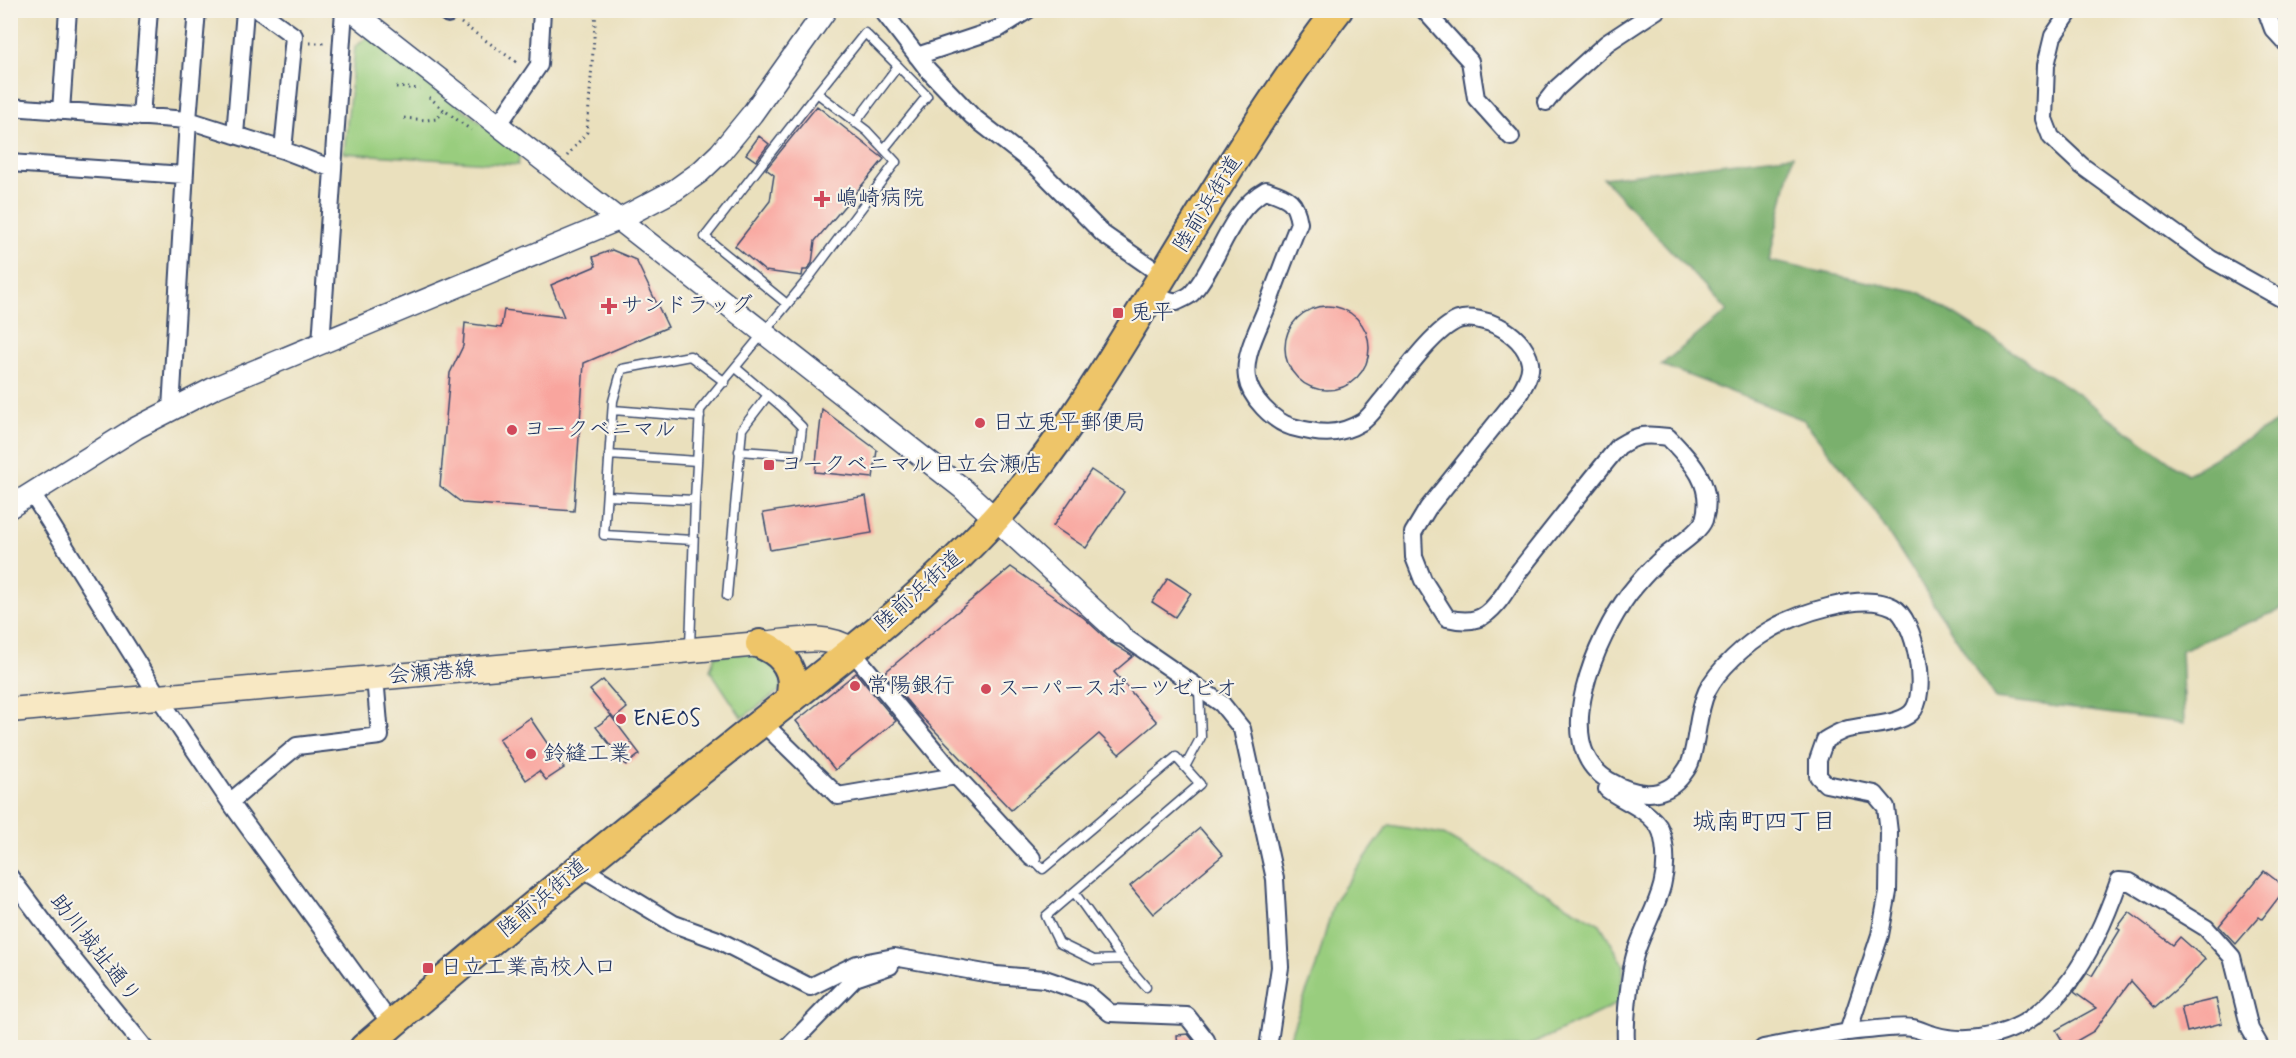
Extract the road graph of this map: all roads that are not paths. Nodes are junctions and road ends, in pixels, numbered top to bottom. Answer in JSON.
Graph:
{"nodes":[{"id":1,"x":68,"y":10,"type":"edge"},
{"id":2,"x":149,"y":10,"type":"edge"},
{"id":3,"x":197,"y":10,"type":"edge"},
{"id":4,"x":245,"y":10,"type":"edge"},
{"id":5,"x":258,"y":10,"type":"edge"},
{"id":6,"x":344,"y":10,"type":"edge"},
{"id":7,"x":351,"y":10,"type":"edge"},
{"id":8,"x":542,"y":10,"type":"edge"},
{"id":9,"x":826,"y":10,"type":"edge"},
{"id":10,"x":882,"y":10,"type":"edge"},
{"id":11,"x":1028,"y":10,"type":"edge"},
{"id":12,"x":1424,"y":10,"type":"edge"},
{"id":13,"x":1657,"y":10,"type":"edge"},
{"id":14,"x":2071,"y":10,"type":"edge"},
{"id":15,"x":2266,"y":10,"type":"edge"},
{"id":16,"x":1332,"y":12,"type":"edge"},
{"id":17,"x":2286,"y":43,"type":"edge"},
{"id":18,"x":917,"y":56,"type":"junction"},
{"id":19,"x":898,"y":66,"type":"junction"},
{"id":20,"x":817,"y":93,"type":"junction"},
{"id":21,"x":1546,"y":102,"type":"dead end"},
{"id":22,"x":10,"y":107,"type":"edge"},
{"id":23,"x":61,"y":111,"type":"junction"},
{"id":24,"x":141,"y":117,"type":"junction"},
{"id":25,"x":188,"y":120,"type":"junction"},
{"id":26,"x":855,"y":123,"type":"junction"},
{"id":27,"x":499,"y":124,"type":"junction"},
{"id":28,"x":235,"y":135,"type":"junction"},
{"id":29,"x":1511,"y":137,"type":"dead end"},
{"id":30,"x":884,"y":149,"type":"junction"},
{"id":31,"x":283,"y":150,"type":"junction"},
{"id":32,"x":10,"y":163,"type":"edge"},
{"id":33,"x":333,"y":169,"type":"junction"},
{"id":34,"x":184,"y":175,"type":"junction"},
{"id":35,"x":620,"y":219,"type":"junction"},
{"id":36,"x":1157,"y":286,"type":"junction"},
{"id":37,"x":2286,"y":301,"type":"edge"},
{"id":38,"x":787,"y":304,"type":"junction"},
{"id":39,"x":763,"y":334,"type":"junction"},
{"id":40,"x":321,"y":343,"type":"junction"},
{"id":41,"x":736,"y":368,"type":"junction"},
{"id":42,"x":724,"y":382,"type":"junction"},
{"id":43,"x":768,"y":395,"type":"junction"},
{"id":44,"x":171,"y":409,"type":"junction"},
{"id":45,"x":613,"y":410,"type":"junction"},
{"id":46,"x":700,"y":417,"type":"junction"},
{"id":47,"x":739,"y":451,"type":"junction"},
{"id":48,"x":609,"y":455,"type":"junction"},
{"id":49,"x":697,"y":461,"type":"junction"},
{"id":50,"x":31,"y":492,"type":"junction"},
{"id":51,"x":607,"y":496,"type":"junction"},
{"id":52,"x":695,"y":500,"type":"junction"},
{"id":53,"x":10,"y":507,"type":"edge"},
{"id":54,"x":996,"y":519,"type":"junction"},
{"id":55,"x":693,"y":540,"type":"junction"},
{"id":56,"x":727,"y":596,"type":"dead end"},
{"id":57,"x":1119,"y":633,"type":"joint"},
{"id":58,"x":760,"y":644,"type":"junction"},
{"id":59,"x":690,"y":650,"type":"junction"},
{"id":60,"x":851,"y":650,"type":"junction"},
{"id":61,"x":375,"y":677,"type":"junction"},
{"id":62,"x":1199,"y":690,"type":"junction"},
{"id":63,"x":158,"y":696,"type":"junction"},
{"id":64,"x":789,"y":701,"type":"junction"},
{"id":65,"x":10,"y":710,"type":"edge"},
{"id":66,"x":762,"y":722,"type":"junction"},
{"id":67,"x":1582,"y":749,"type":"junction"},
{"id":68,"x":1185,"y":767,"type":"junction"},
{"id":69,"x":956,"y":776,"type":"junction"},
{"id":70,"x":230,"y":801,"type":"junction"},
{"id":71,"x":1032,"y":858,"type":"joint"},
{"id":72,"x":580,"y":867,"type":"junction"},
{"id":73,"x":10,"y":877,"type":"edge"},
{"id":74,"x":1074,"y":892,"type":"junction"},
{"id":75,"x":1122,"y":959,"type":"junction"},
{"id":76,"x":908,"y":960,"type":"junction"},
{"id":77,"x":1146,"y":987,"type":"dead end"},
{"id":78,"x":391,"y":1024,"type":"junction"},
{"id":79,"x":1848,"y":1032,"type":"junction"},
{"id":80,"x":145,"y":1047,"type":"edge"},
{"id":81,"x":364,"y":1047,"type":"edge"},
{"id":82,"x":787,"y":1047,"type":"edge"},
{"id":83,"x":1209,"y":1047,"type":"edge"},
{"id":84,"x":1268,"y":1047,"type":"edge"},
{"id":85,"x":1626,"y":1047,"type":"edge"},
{"id":86,"x":1763,"y":1047,"type":"edge"},
{"id":87,"x":2261,"y":1047,"type":"edge"}],
"edges":[{"from":1,"to":23,"type":"street"},
{"from":2,"to":24,"type":"street"},
{"from":3,"to":25,"type":"street"},
{"from":4,"to":28,"type":"street"},
{"from":5,"to":31,"type":"street"},
{"from":6,"to":33,"type":"street"},
{"from":7,"to":27,"type":"street"},
{"from":8,"to":27,"type":"street"},
{"from":9,"to":35,"type":"street"},
{"from":10,"to":18,"type":"street"},
{"from":11,"to":18,"type":"street"},
{"from":12,"to":29,"type":"street"},
{"from":13,"to":21,"type":"street"},
{"from":14,"to":37,"type":"street"},
{"from":15,"to":17,"type":"street"},
{"from":16,"to":36,"type":"highway","name":"陸前浜街道"},
{"from":18,"to":36,"type":"street"},
{"from":19,"to":20,"type":"lane"},
{"from":19,"to":26,"type":"lane"},
{"from":19,"to":30,"type":"lane"},
{"from":20,"to":26,"type":"lane"},
{"from":20,"to":38,"type":"lane"},
{"from":22,"to":23,"type":"street"},
{"from":23,"to":24,"type":"street"},
{"from":24,"to":25,"type":"street"},
{"from":25,"to":28,"type":"street"},
{"from":25,"to":34,"type":"street"},
{"from":26,"to":30,"type":"lane"},
{"from":27,"to":35,"type":"street"},
{"from":28,"to":31,"type":"street"},
{"from":30,"to":38,"type":"lane"},
{"from":31,"to":33,"type":"street"},
{"from":32,"to":34,"type":"street"},
{"from":33,"to":40,"type":"street"},
{"from":34,"to":44,"type":"street"},
{"from":35,"to":39,"type":"street"},
{"from":35,"to":40,"type":"street"},
{"from":36,"to":54,"type":"highway","name":"陸前浜街道"},
{"from":36,"to":67,"type":"street"},
{"from":38,"to":39,"type":"lane"},
{"from":39,"to":41,"type":"lane"},
{"from":39,"to":54,"type":"street"},
{"from":40,"to":44,"type":"street"},
{"from":41,"to":42,"type":"lane"},
{"from":41,"to":43,"type":"lane"},
{"from":42,"to":45,"type":"lane"},
{"from":42,"to":46,"type":"lane"},
{"from":43,"to":47,"type":"lane"},
{"from":43,"to":47,"type":"lane"},
{"from":44,"to":50,"type":"street"},
{"from":45,"to":46,"type":"lane"},
{"from":45,"to":48,"type":"lane"},
{"from":46,"to":49,"type":"lane"},
{"from":47,"to":56,"type":"lane"},
{"from":48,"to":49,"type":"lane"},
{"from":48,"to":51,"type":"lane"},
{"from":49,"to":52,"type":"lane"},
{"from":50,"to":53,"type":"street"},
{"from":50,"to":63,"type":"street"},
{"from":51,"to":52,"type":"lane"},
{"from":51,"to":55,"type":"lane"},
{"from":52,"to":55,"type":"lane"},
{"from":54,"to":57,"type":"street"},
{"from":54,"to":60,"type":"highway","name":"陸前浜街道"},
{"from":55,"to":59,"type":"lane"},
{"from":57,"to":62,"type":"street"},
{"from":58,"to":59,"type":"main road","name":"会瀬港線"},
{"from":58,"to":60,"type":"main road","name":"会瀬港線"},
{"from":58,"to":64,"type":"highway"},
{"from":59,"to":61,"type":"main road","name":"会瀬港線"},
{"from":60,"to":64,"type":"highway","name":"陸前浜街道"},
{"from":60,"to":69,"type":"street"},
{"from":61,"to":63,"type":"main road","name":"会瀬港線"},
{"from":61,"to":70,"type":"street"},
{"from":62,"to":68,"type":"lane"},
{"from":62,"to":84,"type":"street"},
{"from":63,"to":65,"type":"main road","name":"会瀬港線"},
{"from":63,"to":70,"type":"street"},
{"from":64,"to":66,"type":"highway","name":"陸前浜街道"},
{"from":66,"to":69,"type":"street"},
{"from":66,"to":72,"type":"highway","name":"陸前浜街道"},
{"from":67,"to":79,"type":"street"},
{"from":67,"to":85,"type":"street"},
{"from":68,"to":71,"type":"lane"},
{"from":68,"to":74,"type":"lane"},
{"from":69,"to":71,"type":"street"},
{"from":70,"to":78,"type":"street"},
{"from":72,"to":76,"type":"street"},
{"from":72,"to":78,"type":"highway","name":"陸前浜街道"},
{"from":73,"to":80,"type":"street","name":"助川城址通り"},
{"from":74,"to":75,"type":"lane"},
{"from":74,"to":75,"type":"lane"},
{"from":75,"to":77,"type":"lane"},
{"from":76,"to":82,"type":"street"},
{"from":76,"to":83,"type":"street"},
{"from":78,"to":81,"type":"highway","name":"陸前浜街道"},
{"from":79,"to":86,"type":"street"},
{"from":79,"to":87,"type":"street"}]}
